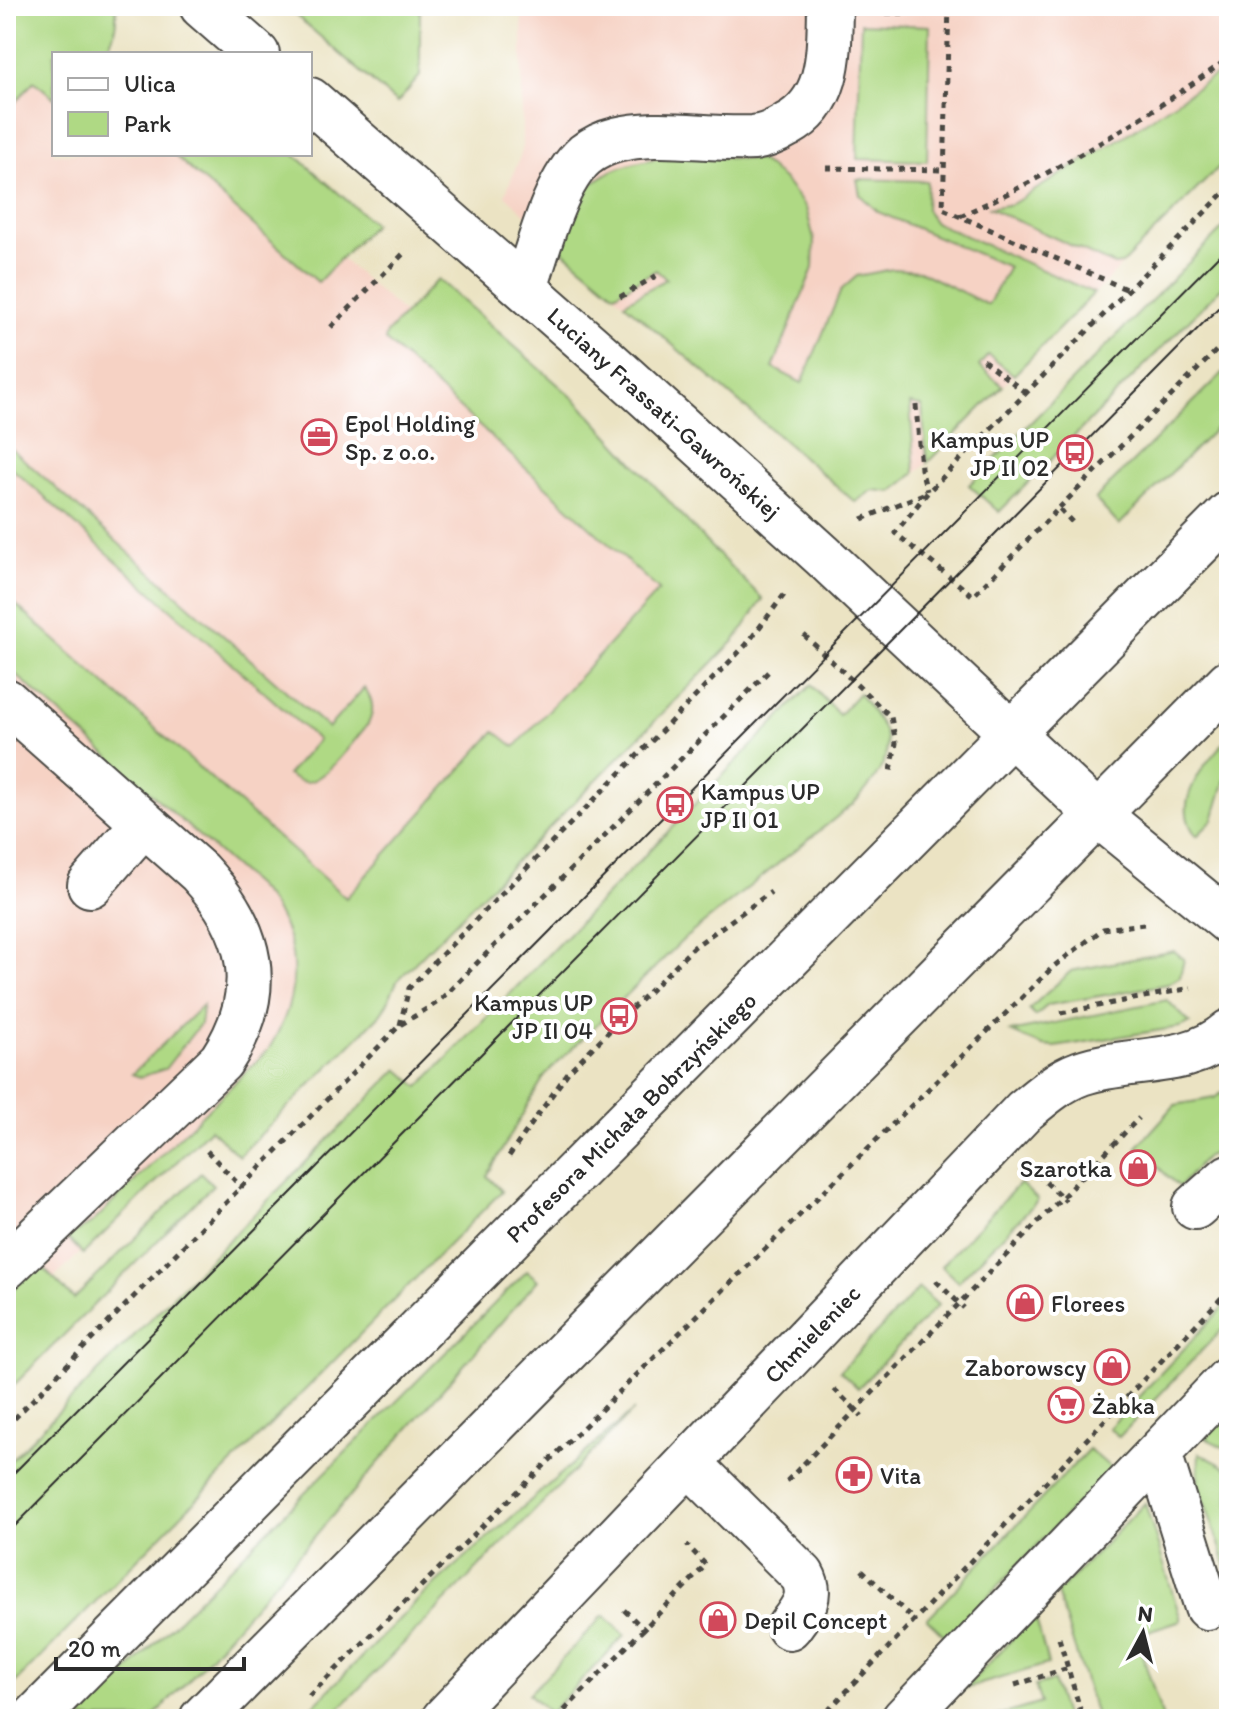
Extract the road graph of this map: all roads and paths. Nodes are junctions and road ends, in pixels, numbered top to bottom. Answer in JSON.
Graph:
{"nodes":[{"id":1,"x":202,"y":6,"type":"edge"},
{"id":2,"x":949,"y":6,"type":"edge"},
{"id":3,"x":830,"y":9,"type":"edge"},
{"id":4,"x":949,"y":14,"type":"junction"},
{"id":5,"x":255,"y":52,"type":"edge"},
{"id":6,"x":1229,"y":58,"type":"edge"},
{"id":7,"x":312,"y":102,"type":"edge"},
{"id":8,"x":818,"y":168,"type":"dead end"},
{"id":9,"x":945,"y":170,"type":"junction"},
{"id":10,"x":1229,"y":188,"type":"edge"},
{"id":11,"x":959,"y":216,"type":"junction"},
{"id":12,"x":413,"y":245,"type":"dead end"},
{"id":13,"x":661,"y":273,"type":"dead end"},
{"id":14,"x":525,"y":288,"type":"junction"},
{"id":15,"x":1128,"y":290,"type":"junction"},
{"id":16,"x":609,"y":304,"type":"dead end"},
{"id":17,"x":331,"y":327,"type":"dead end"},
{"id":18,"x":1229,"y":338,"type":"edge"},
{"id":19,"x":983,"y":360,"type":"dead end"},
{"id":20,"x":1026,"y":393,"type":"junction"},
{"id":21,"x":916,"y":405,"type":"dead end"},
{"id":22,"x":928,"y":492,"type":"junction"},
{"id":23,"x":1059,"y":508,"type":"junction"},
{"id":24,"x":1229,"y":514,"type":"edge"},
{"id":25,"x":1072,"y":522,"type":"dead end"},
{"id":26,"x":822,"y":555,"type":"junction"},
{"id":27,"x":804,"y":635,"type":"dead end"},
{"id":28,"x":769,"y":671,"type":"dead end"},
{"id":29,"x":1229,"y":682,"type":"edge"},
{"id":30,"x":6,"y":701,"type":"edge"},
{"id":31,"x":1011,"y":732,"type":"junction"},
{"id":32,"x":886,"y":787,"type":"dead end"},
{"id":33,"x":1097,"y":814,"type":"junction"},
{"id":34,"x":1229,"y":817,"type":"edge"},
{"id":35,"x":144,"y":823,"type":"junction"},
{"id":36,"x":1222,"y":848,"type":"dead end"},
{"id":37,"x":782,"y":884,"type":"dead end"},
{"id":38,"x":90,"y":885,"type":"dead end"},
{"id":39,"x":1156,"y":922,"type":"dead end"},
{"id":40,"x":1229,"y":922,"type":"edge"},
{"id":41,"x":1204,"y":986,"type":"dead end"},
{"id":42,"x":1061,"y":1013,"type":"dead end"},
{"id":43,"x":400,"y":1025,"type":"junction"},
{"id":44,"x":1229,"y":1032,"type":"edge"},
{"id":45,"x":1143,"y":1114,"type":"dead end"},
{"id":46,"x":506,"y":1161,"type":"dead end"},
{"id":47,"x":1034,"y":1171,"type":"dead end"},
{"id":48,"x":1229,"y":1177,"type":"edge"},
{"id":49,"x":1063,"y":1199,"type":"junction"},
{"id":50,"x":1195,"y":1207,"type":"dead end"},
{"id":51,"x":6,"y":1267,"type":"edge"},
{"id":52,"x":931,"y":1277,"type":"dead end"},
{"id":53,"x":1229,"y":1290,"type":"edge"},
{"id":54,"x":961,"y":1306,"type":"junction"},
{"id":55,"x":1229,"y":1379,"type":"edge"},
{"id":56,"x":829,"y":1384,"type":"dead end"},
{"id":57,"x":855,"y":1411,"type":"junction"},
{"id":58,"x":862,"y":1416,"type":"dead end"},
{"id":59,"x":6,"y":1427,"type":"edge"},
{"id":60,"x":1159,"y":1453,"type":"junction"},
{"id":61,"x":689,"y":1463,"type":"junction"},
{"id":62,"x":775,"y":1476,"type":"dead end"},
{"id":63,"x":680,"y":1538,"type":"dead end"},
{"id":64,"x":860,"y":1568,"type":"dead end"},
{"id":65,"x":1040,"y":1575,"type":"junction"},
{"id":66,"x":1207,"y":1607,"type":"dead end"},
{"id":67,"x":626,"y":1612,"type":"dead end"},
{"id":68,"x":914,"y":1620,"type":"junction"},
{"id":69,"x":789,"y":1627,"type":"dead end"},
{"id":70,"x":646,"y":1631,"type":"junction"},
{"id":71,"x":959,"y":1661,"type":"junction"},
{"id":72,"x":308,"y":1697,"type":"dead end"},
{"id":73,"x":33,"y":1719,"type":"edge"},
{"id":74,"x":202,"y":1719,"type":"edge"},
{"id":75,"x":444,"y":1719,"type":"edge"},
{"id":76,"x":556,"y":1719,"type":"edge"},
{"id":77,"x":820,"y":1719,"type":"edge"},
{"id":78,"x":904,"y":1719,"type":"edge"},
{"id":79,"x":1083,"y":1719,"type":"edge"}],
"edges":[{"from":1,"to":5,"type":"main road"},
{"from":2,"to":4,"type":"path"},
{"from":3,"to":4,"type":"path"},
{"from":3,"to":14,"type":"main road"},
{"from":4,"to":9,"type":"path"},
{"from":6,"to":11,"type":"path"},
{"from":7,"to":14,"type":"main road","name":"Luciany Frassati-Gawrońskiej"},
{"from":8,"to":9,"type":"path"},
{"from":9,"to":11,"type":"path"},
{"from":10,"to":15,"type":"path"},
{"from":11,"to":15,"type":"path"},
{"from":12,"to":17,"type":"path"},
{"from":13,"to":16,"type":"path"},
{"from":14,"to":26,"type":"main road","name":"Luciany Frassati-Gawrońskiej"},
{"from":15,"to":20,"type":"path"},
{"from":18,"to":23,"type":"path"},
{"from":19,"to":20,"type":"path"},
{"from":20,"to":22,"type":"path"},
{"from":21,"to":22,"type":"path"},
{"from":22,"to":23,"type":"path"},
{"from":22,"to":26,"type":"path"},
{"from":23,"to":25,"type":"path"},
{"from":24,"to":31,"type":"main road","name":"Profesora Michała Bobrzyńskiego"},
{"from":26,"to":31,"type":"main road","name":"Luciany Frassati-Gawrońskiej"},
{"from":26,"to":43,"type":"path"},
{"from":27,"to":32,"type":"path"},
{"from":28,"to":43,"type":"path"},
{"from":29,"to":33,"type":"main road"},
{"from":30,"to":35,"type":"main road"},
{"from":31,"to":33,"type":"main road"},
{"from":31,"to":73,"type":"main road","name":"Profesora Michała Bobrzyńskiego"},
{"from":33,"to":40,"type":"main road"},
{"from":33,"to":74,"type":"main road"},
{"from":34,"to":36,"type":"path"},
{"from":35,"to":38,"type":"main road"},
{"from":35,"to":51,"type":"main road"},
{"from":37,"to":46,"type":"path"},
{"from":39,"to":72,"type":"path"},
{"from":41,"to":42,"type":"path"},
{"from":43,"to":59,"type":"path"},
{"from":44,"to":61,"type":"main road","name":"Chmieleniec"},
{"from":45,"to":49,"type":"path"},
{"from":47,"to":49,"type":"path"},
{"from":48,"to":50,"type":"main road"},
{"from":49,"to":54,"type":"path"},
{"from":52,"to":54,"type":"path"},
{"from":53,"to":68,"type":"path"},
{"from":54,"to":57,"type":"path"},
{"from":55,"to":60,"type":"main road"},
{"from":56,"to":57,"type":"path"},
{"from":57,"to":58,"type":"path"},
{"from":57,"to":62,"type":"path"},
{"from":60,"to":65,"type":"main road"},
{"from":60,"to":66,"type":"main road"},
{"from":61,"to":69,"type":"main road"},
{"from":61,"to":75,"type":"main road","name":"Chmieleniec"},
{"from":63,"to":70,"type":"path"},
{"from":64,"to":68,"type":"path"},
{"from":65,"to":71,"type":"main road"},
{"from":65,"to":79,"type":"path"},
{"from":67,"to":70,"type":"path"},
{"from":68,"to":71,"type":"path"},
{"from":68,"to":77,"type":"path"},
{"from":70,"to":76,"type":"path"},
{"from":71,"to":78,"type":"main road"}]}
